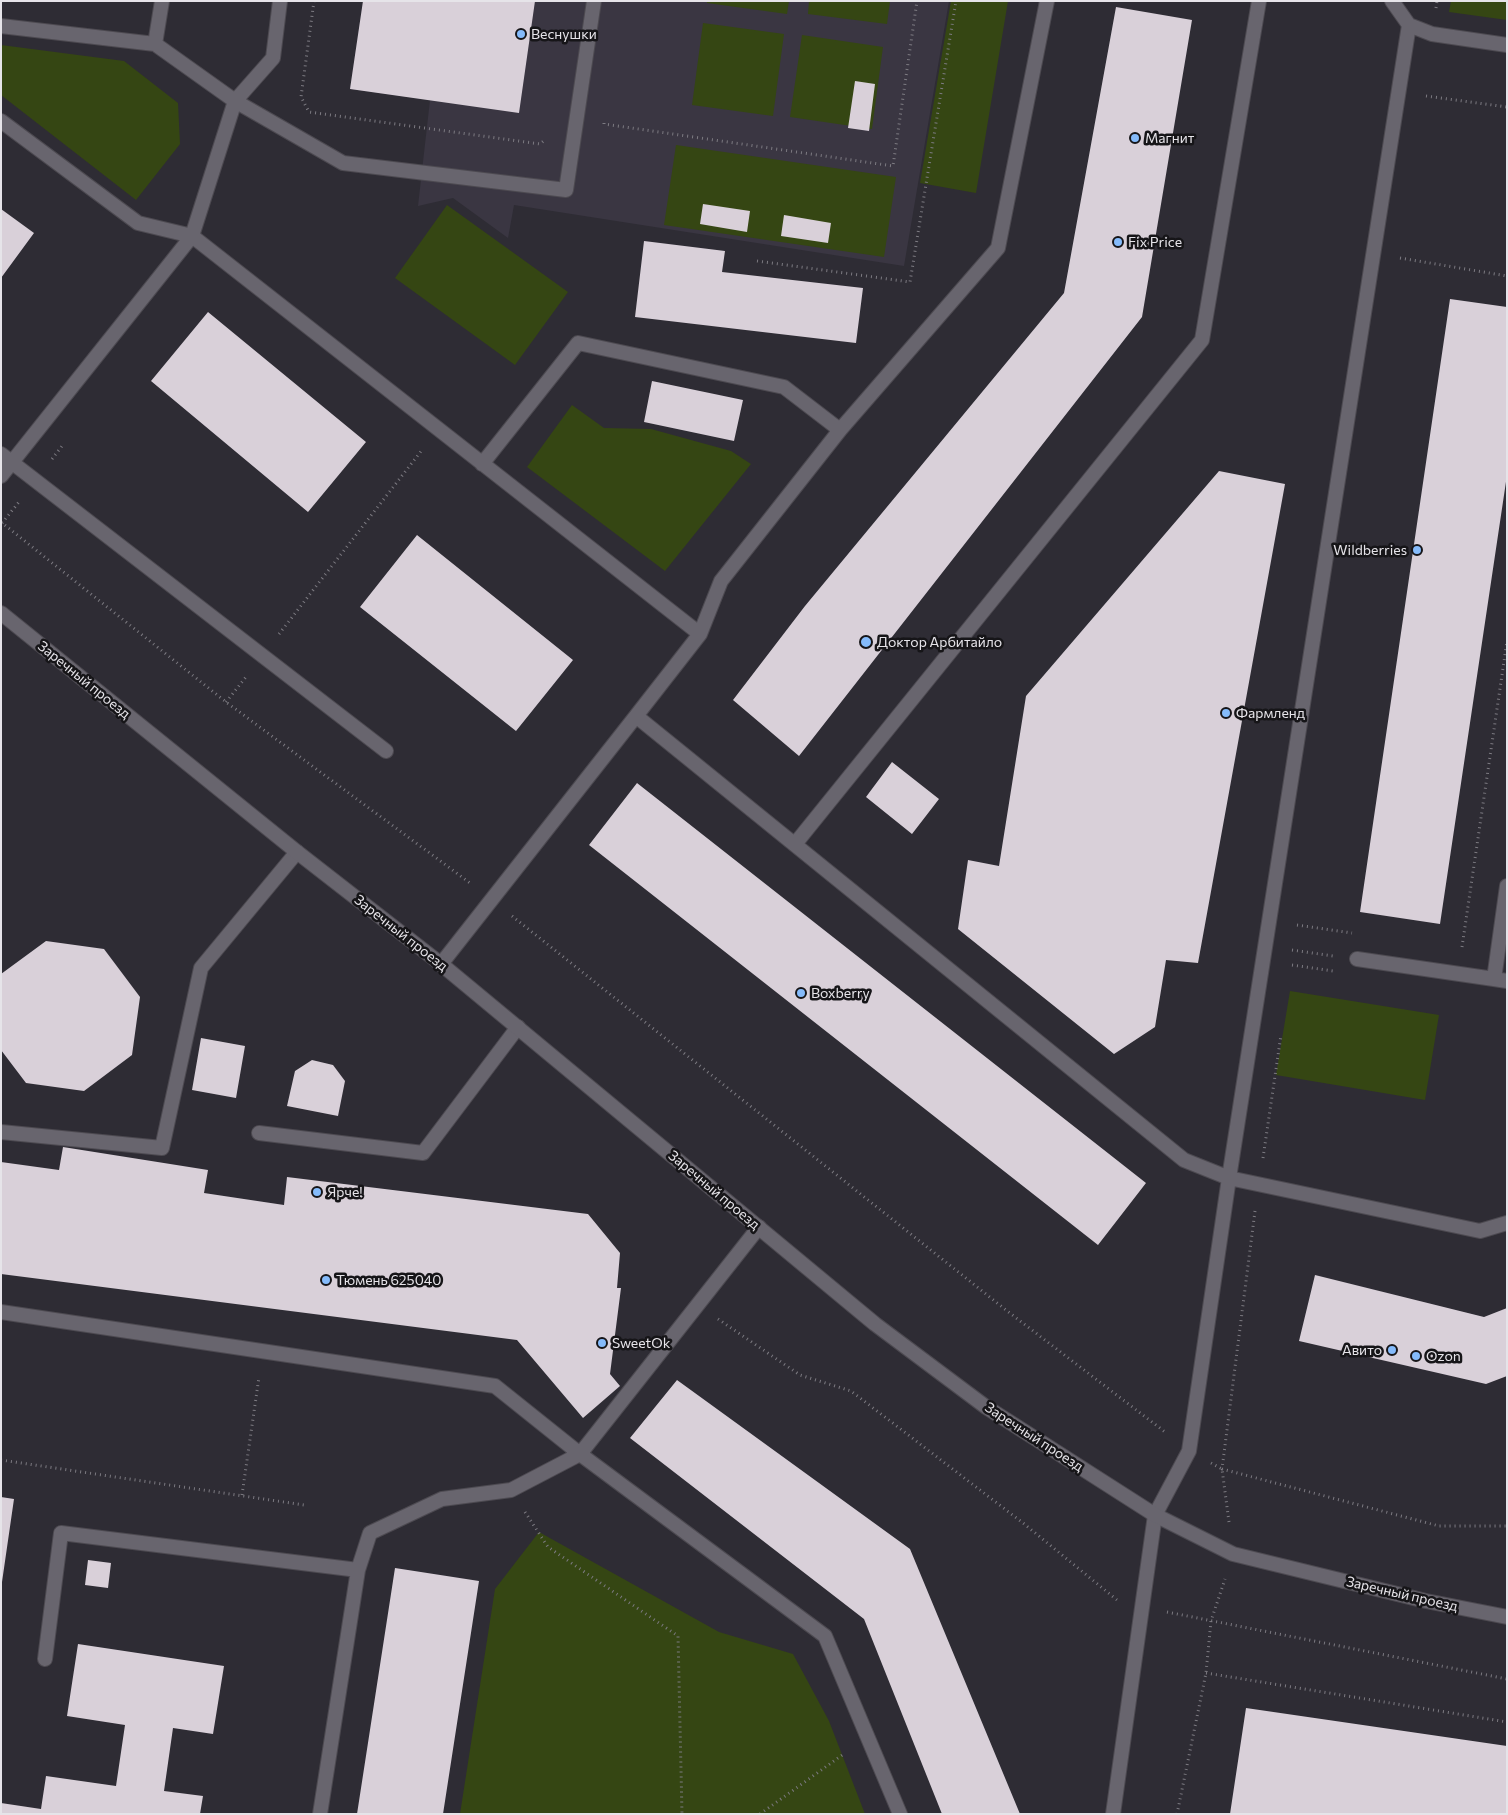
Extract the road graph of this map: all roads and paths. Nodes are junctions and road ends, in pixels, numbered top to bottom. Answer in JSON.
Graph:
{"nodes":[{"id":1,"x":162,"y":1,"type":"edge"},
{"id":2,"x":280,"y":1,"type":"edge"},
{"id":3,"x":314,"y":1,"type":"edge"},
{"id":4,"x":594,"y":1,"type":"edge"},
{"id":5,"x":916,"y":1,"type":"edge"},
{"id":6,"x":956,"y":1,"type":"edge"},
{"id":7,"x":1047,"y":1,"type":"edge"},
{"id":8,"x":1259,"y":1,"type":"edge"},
{"id":9,"x":1392,"y":1,"type":"edge"},
{"id":10,"x":1409,"y":25,"type":"junction"},
{"id":11,"x":1,"y":26,"type":"edge"},
{"id":12,"x":156,"y":44,"type":"junction"},
{"id":13,"x":1507,"y":45,"type":"edge"},
{"id":14,"x":1425,"y":96,"type":"dead end"},
{"id":15,"x":235,"y":101,"type":"junction"},
{"id":16,"x":1507,"y":107,"type":"edge"},
{"id":17,"x":605,"y":115,"type":"dead end"},
{"id":18,"x":1,"y":121,"type":"edge"},
{"id":19,"x":548,"y":138,"type":"dead end"},
{"id":20,"x":192,"y":236,"type":"junction"},
{"id":21,"x":1400,"y":258,"type":"dead end"},
{"id":22,"x":757,"y":261,"type":"dead end"},
{"id":23,"x":1507,"y":276,"type":"edge"},
{"id":24,"x":840,"y":430,"type":"junction"},
{"id":25,"x":66,"y":442,"type":"dead end"},
{"id":26,"x":424,"y":447,"type":"dead end"},
{"id":27,"x":6,"y":458,"type":"edge"},
{"id":28,"x":482,"y":464,"type":"junction"},
{"id":29,"x":1,"y":476,"type":"edge"},
{"id":30,"x":36,"y":481,"type":"junction"},
{"id":31,"x":2,"y":522,"type":"edge"},
{"id":32,"x":1,"y":613,"type":"edge"},
{"id":33,"x":700,"y":634,"type":"junction"},
{"id":34,"x":1507,"y":641,"type":"edge"},
{"id":35,"x":262,"y":656,"type":"junction"},
{"id":36,"x":226,"y":702,"type":"junction"},
{"id":37,"x":636,"y":716,"type":"junction"},
{"id":38,"x":386,"y":752,"type":"dead end"},
{"id":39,"x":795,"y":844,"type":"junction"},
{"id":40,"x":297,"y":852,"type":"junction"},
{"id":41,"x":1507,"y":886,"type":"edge"},
{"id":42,"x":492,"y":900,"type":"junction"},
{"id":43,"x":1297,"y":925,"type":"dead end"},
{"id":44,"x":1355,"y":933,"type":"dead end"},
{"id":45,"x":1264,"y":944,"type":"junction"},
{"id":46,"x":1452,"y":947,"type":"dead end"},
{"id":47,"x":1357,"y":959,"type":"joint"},
{"id":48,"x":441,"y":964,"type":"junction"},
{"id":49,"x":1292,"y":964,"type":"dead end"},
{"id":50,"x":1290,"y":974,"type":"dead end"},
{"id":51,"x":1500,"y":980,"type":"edge"},
{"id":52,"x":518,"y":1028,"type":"junction"},
{"id":53,"x":1282,"y":1031,"type":"dead end"},
{"id":54,"x":1,"y":1132,"type":"edge"},
{"id":55,"x":259,"y":1133,"type":"dead end"},
{"id":56,"x":1228,"y":1178,"type":"junction"},
{"id":57,"x":1259,"y":1184,"type":"junction"},
{"id":58,"x":1507,"y":1223,"type":"edge"},
{"id":59,"x":759,"y":1227,"type":"junction"},
{"id":60,"x":697,"y":1305,"type":"junction"},
{"id":61,"x":1,"y":1312,"type":"edge"},
{"id":62,"x":263,"y":1352,"type":"junction"},
{"id":63,"x":1189,"y":1450,"type":"junction"},
{"id":64,"x":580,"y":1454,"type":"junction"},
{"id":65,"x":1,"y":1460,"type":"edge"},
{"id":66,"x":1222,"y":1469,"type":"junction"},
{"id":67,"x":511,"y":1490,"type":"junction"},
{"id":68,"x":242,"y":1495,"type":"junction"},
{"id":69,"x":304,"y":1505,"type":"dead end"},
{"id":70,"x":1154,"y":1515,"type":"junction"},
{"id":71,"x":1507,"y":1526,"type":"edge"},
{"id":72,"x":1233,"y":1554,"type":"junction"},
{"id":73,"x":358,"y":1570,"type":"junction"},
{"id":74,"x":1142,"y":1607,"type":"junction"},
{"id":75,"x":1507,"y":1617,"type":"edge"},
{"id":76,"x":1212,"y":1621,"type":"junction"},
{"id":77,"x":45,"y":1659,"type":"dead end"},
{"id":78,"x":1206,"y":1673,"type":"junction"},
{"id":79,"x":1507,"y":1679,"type":"edge"},
{"id":80,"x":1507,"y":1722,"type":"edge"},
{"id":81,"x":868,"y":1737,"type":"junction"},
{"id":82,"x":320,"y":1814,"type":"edge"},
{"id":83,"x":682,"y":1814,"type":"edge"},
{"id":84,"x":760,"y":1814,"type":"edge"},
{"id":85,"x":900,"y":1814,"type":"edge"},
{"id":86,"x":1113,"y":1814,"type":"edge"},
{"id":87,"x":1177,"y":1814,"type":"edge"}],
"edges":[{"from":1,"to":12,"type":"street"},
{"from":2,"to":15,"type":"street"},
{"from":3,"to":19,"type":"path"},
{"from":4,"to":15,"type":"street"},
{"from":5,"to":17,"type":"path"},
{"from":6,"to":22,"type":"path"},
{"from":7,"to":24,"type":"street"},
{"from":8,"to":39,"type":"street"},
{"from":9,"to":10,"type":"street"},
{"from":10,"to":13,"type":"street"},
{"from":10,"to":45,"type":"street"},
{"from":11,"to":12,"type":"street"},
{"from":12,"to":15,"type":"street"},
{"from":14,"to":16,"type":"path"},
{"from":15,"to":20,"type":"street"},
{"from":18,"to":20,"type":"street"},
{"from":20,"to":27,"type":"street"},
{"from":20,"to":28,"type":"street"},
{"from":21,"to":23,"type":"path"},
{"from":24,"to":28,"type":"street"},
{"from":24,"to":33,"type":"street"},
{"from":25,"to":30,"type":"path"},
{"from":26,"to":35,"type":"path"},
{"from":27,"to":29,"type":"street"},
{"from":27,"to":30,"type":"street"},
{"from":28,"to":33,"type":"street"},
{"from":30,"to":31,"type":"path"},
{"from":30,"to":35,"type":"street"},
{"from":31,"to":36,"type":"path"},
{"from":32,"to":40,"type":"street","name":"Заречный проезд"},
{"from":33,"to":37,"type":"street"},
{"from":34,"to":46,"type":"path"},
{"from":35,"to":36,"type":"path"},
{"from":35,"to":38,"type":"street"},
{"from":36,"to":42,"type":"path"},
{"from":37,"to":39,"type":"street"},
{"from":37,"to":42,"type":"street"},
{"from":39,"to":56,"type":"street"},
{"from":40,"to":48,"type":"street","name":"Заречный проезд"},
{"from":40,"to":54,"type":"street"},
{"from":41,"to":51,"type":"street"},
{"from":42,"to":48,"type":"street"},
{"from":42,"to":63,"type":"path"},
{"from":43,"to":44,"type":"path"},
{"from":45,"to":47,"type":"path"},
{"from":45,"to":56,"type":"street"},
{"from":47,"to":51,"type":"street"},
{"from":48,"to":52,"type":"street","name":"Заречный проезд"},
{"from":49,"to":50,"type":"path"},
{"from":52,"to":55,"type":"street"},
{"from":52,"to":59,"type":"street","name":"Заречный проезд"},
{"from":53,"to":57,"type":"path"},
{"from":56,"to":57,"type":"street"},
{"from":56,"to":63,"type":"street"},
{"from":57,"to":58,"type":"street"},
{"from":57,"to":66,"type":"path"},
{"from":59,"to":60,"type":"street"},
{"from":59,"to":70,"type":"street","name":"Заречный проезд"},
{"from":60,"to":64,"type":"street"},
{"from":60,"to":74,"type":"path"},
{"from":61,"to":62,"type":"street"},
{"from":62,"to":64,"type":"street"},
{"from":62,"to":68,"type":"path"},
{"from":63,"to":66,"type":"path"},
{"from":63,"to":70,"type":"street"},
{"from":64,"to":67,"type":"street"},
{"from":64,"to":81,"type":"street"},
{"from":65,"to":68,"type":"path"},
{"from":66,"to":71,"type":"path"},
{"from":66,"to":72,"type":"path"},
{"from":67,"to":73,"type":"street"},
{"from":67,"to":83,"type":"path"},
{"from":68,"to":69,"type":"path"},
{"from":70,"to":72,"type":"street","name":"Заречный проезд"},
{"from":70,"to":74,"type":"street"},
{"from":72,"to":75,"type":"street","name":"Заречный проезд"},
{"from":72,"to":76,"type":"path"},
{"from":73,"to":77,"type":"street"},
{"from":73,"to":82,"type":"street"},
{"from":74,"to":76,"type":"path"},
{"from":74,"to":86,"type":"street"},
{"from":76,"to":78,"type":"path"},
{"from":76,"to":79,"type":"path"},
{"from":78,"to":80,"type":"path"},
{"from":78,"to":87,"type":"path"},
{"from":81,"to":84,"type":"path"},
{"from":81,"to":85,"type":"street"}]}
